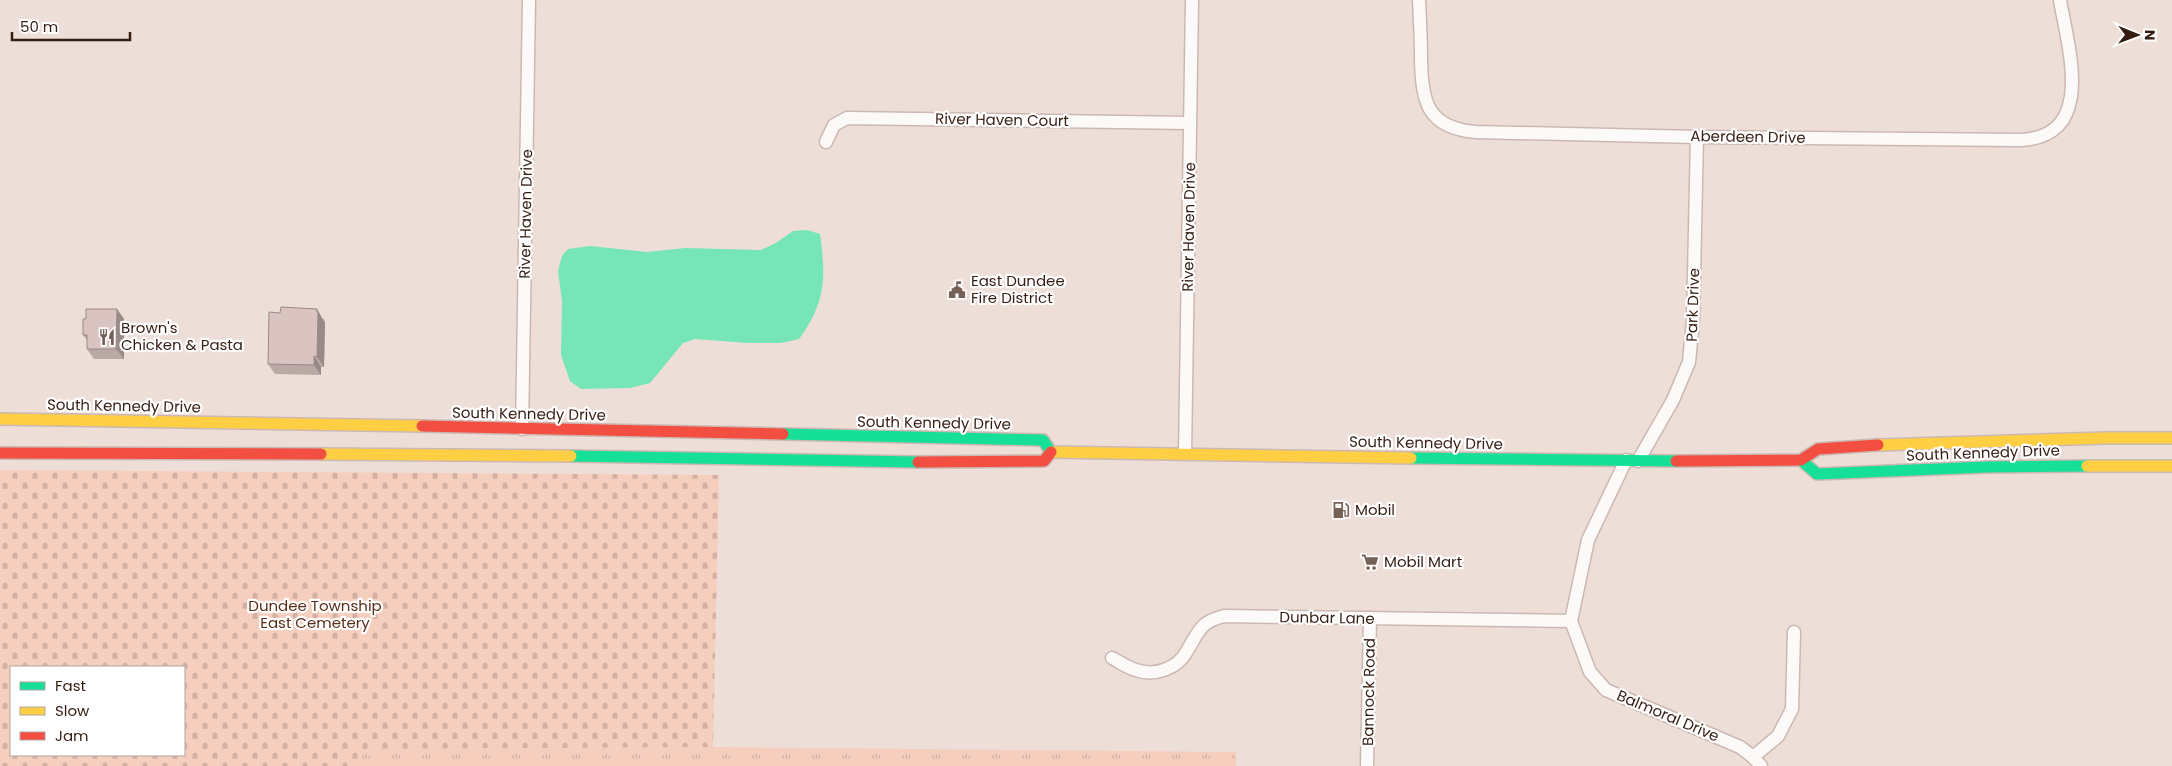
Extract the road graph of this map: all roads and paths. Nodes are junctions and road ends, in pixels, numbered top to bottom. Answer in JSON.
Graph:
{"nodes":[{"id":1,"x":529,"y":0,"type":"edge"},
{"id":2,"x":1192,"y":0,"type":"edge"},
{"id":3,"x":1419,"y":0,"type":"edge"},
{"id":4,"x":2060,"y":0,"type":"edge"},
{"id":5,"x":1190,"y":123,"type":"junction"},
{"id":6,"x":1697,"y":137,"type":"junction"},
{"id":7,"x":826,"y":142,"type":"dead end"},
{"id":8,"x":0,"y":419,"type":"edge"},
{"id":9,"x":522,"y":429,"type":"junction"},
{"id":10,"x":2172,"y":438,"type":"edge"},
{"id":11,"x":1051,"y":452,"type":"junction"},
{"id":12,"x":0,"y":453,"type":"edge"},
{"id":13,"x":1185,"y":454,"type":"junction"},
{"id":14,"x":1632,"y":460,"type":"junction"},
{"id":15,"x":1801,"y":460,"type":"junction"},
{"id":16,"x":2172,"y":466,"type":"edge"},
{"id":17,"x":1370,"y":618,"type":"junction"},
{"id":18,"x":1571,"y":621,"type":"junction"},
{"id":19,"x":1794,"y":632,"type":"dead end"},
{"id":20,"x":1112,"y":658,"type":"dead end"},
{"id":21,"x":1757,"y":761,"type":"edge"},
{"id":22,"x":1368,"y":766,"type":"edge"}],
"edges":[{"from":1,"to":9,"type":"street","name":"River Haven Drive"},
{"from":2,"to":5,"type":"street","name":"River Haven Drive"},
{"from":3,"to":6,"type":"street","name":"Aberdeen Drive"},
{"from":4,"to":6,"type":"street","name":"Aberdeen Drive"},
{"from":5,"to":7,"type":"street","name":"River Haven Court"},
{"from":5,"to":13,"type":"street","name":"River Haven Drive"},
{"from":6,"to":14,"type":"street","name":"Park Drive"},
{"from":8,"to":9,"type":"main road","name":"South Kennedy Drive"},
{"from":9,"to":11,"type":"main road","name":"South Kennedy Drive"},
{"from":10,"to":15,"type":"main road","name":"South Kennedy Drive"},
{"from":11,"to":12,"type":"main road","name":"South Kennedy Drive"},
{"from":11,"to":13,"type":"main road","name":"South Kennedy Drive"},
{"from":13,"to":14,"type":"main road","name":"South Kennedy Drive"},
{"from":14,"to":15,"type":"main road","name":"South Kennedy Drive"},
{"from":14,"to":18,"type":"street"},
{"from":15,"to":16,"type":"main road","name":"South Kennedy Drive"},
{"from":17,"to":18,"type":"street","name":"Dunbar Lane"},
{"from":17,"to":20,"type":"street","name":"Dunbar Lane"},
{"from":17,"to":22,"type":"street","name":"Bannock Road"},
{"from":18,"to":21,"type":"street","name":"Balmoral Drive"},
{"from":19,"to":21,"type":"street"}]}
